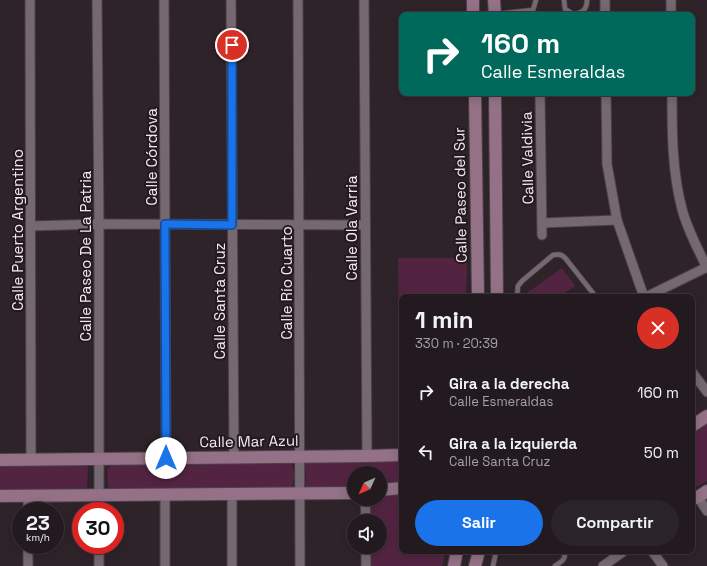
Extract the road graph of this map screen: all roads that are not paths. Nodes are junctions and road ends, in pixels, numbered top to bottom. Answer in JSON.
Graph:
{"nodes":[{"id":1,"x":30,"y":0,"type":"edge"},
{"id":2,"x":97,"y":0,"type":"edge"},
{"id":3,"x":164,"y":0,"type":"edge"},
{"id":4,"x":231,"y":0,"type":"edge"},
{"id":5,"x":298,"y":0,"type":"edge"},
{"id":6,"x":364,"y":0,"type":"edge"},
{"id":7,"x":473,"y":0,"type":"edge"},
{"id":8,"x":477,"y":0,"type":"edge"},
{"id":9,"x":490,"y":0,"type":"edge"},
{"id":10,"x":494,"y":0,"type":"edge"},
{"id":11,"x":536,"y":0,"type":"edge"},
{"id":12,"x":564,"y":0,"type":"edge"},
{"id":13,"x":587,"y":0,"type":"edge"},
{"id":14,"x":605,"y":0,"type":"edge"},
{"id":15,"x":671,"y":0,"type":"edge"},
{"id":16,"x":473,"y":12,"type":"edge"},
{"id":17,"x":495,"y":12,"type":"edge"},
{"id":18,"x":519,"y":12,"type":"edge"},
{"id":19,"x":570,"y":12,"type":"edge"},
{"id":20,"x":582,"y":12,"type":"edge"},
{"id":21,"x":605,"y":12,"type":"edge"},
{"id":22,"x":671,"y":12,"type":"edge"},
{"id":23,"x":475,"y":96,"type":"edge"},
{"id":24,"x":496,"y":96,"type":"edge"},
{"id":25,"x":540,"y":96,"type":"edge"},
{"id":26,"x":606,"y":96,"type":"edge"},
{"id":27,"x":672,"y":96,"type":"edge"},
{"id":28,"x":617,"y":220,"type":"junction"},
{"id":29,"x":542,"y":223,"type":"junction"},
{"id":30,"x":99,"y":224,"type":"junction"},
{"id":31,"x":165,"y":224,"type":"junction"},
{"id":32,"x":232,"y":225,"type":"junction"},
{"id":33,"x":299,"y":225,"type":"junction"},
{"id":34,"x":365,"y":225,"type":"junction"},
{"id":35,"x":31,"y":226,"type":"junction"},
{"id":36,"x":542,"y":235,"type":"dead end"},
{"id":37,"x":707,"y":267,"type":"edge"},
{"id":38,"x":478,"y":294,"type":"edge"},
{"id":39,"x":497,"y":294,"type":"edge"},
{"id":40,"x":517,"y":294,"type":"edge"},
{"id":41,"x":594,"y":294,"type":"edge"},
{"id":42,"x":644,"y":294,"type":"edge"},
{"id":43,"x":651,"y":294,"type":"edge"},
{"id":44,"x":695,"y":382,"type":"edge"},
{"id":45,"x":707,"y":392,"type":"edge"},
{"id":46,"x":707,"y":416,"type":"edge"},
{"id":47,"x":695,"y":424,"type":"edge"},
{"id":48,"x":399,"y":455,"type":"edge"},
{"id":49,"x":367,"y":456,"type":"junction"},
{"id":50,"x":300,"y":457,"type":"junction"},
{"id":51,"x":166,"y":458,"type":"junction"},
{"id":52,"x":234,"y":458,"type":"junction"},
{"id":53,"x":31,"y":459,"type":"junction"},
{"id":54,"x":99,"y":459,"type":"junction"},
{"id":55,"x":0,"y":460,"type":"edge"},
{"id":56,"x":399,"y":488,"type":"edge"},
{"id":57,"x":387,"y":489,"type":"edge"},
{"id":58,"x":347,"y":492,"type":"edge"},
{"id":59,"x":232,"y":494,"type":"junction"},
{"id":60,"x":300,"y":494,"type":"junction"},
{"id":61,"x":99,"y":495,"type":"junction"},
{"id":62,"x":165,"y":495,"type":"junction"},
{"id":63,"x":0,"y":496,"type":"edge"},
{"id":64,"x":28,"y":496,"type":"junction"},
{"id":65,"x":697,"y":497,"type":"edge"},
{"id":66,"x":28,"y":502,"type":"edge"},
{"id":67,"x":99,"y":502,"type":"edge"},
{"id":68,"x":707,"y":511,"type":"edge"},
{"id":69,"x":28,"y":554,"type":"edge"},
{"id":70,"x":99,"y":554,"type":"edge"},
{"id":71,"x":366,"y":554,"type":"edge"},
{"id":72,"x":456,"y":554,"type":"edge"},
{"id":73,"x":477,"y":554,"type":"edge"},
{"id":74,"x":496,"y":554,"type":"edge"},
{"id":75,"x":564,"y":554,"type":"edge"},
{"id":76,"x":620,"y":554,"type":"edge"},
{"id":77,"x":654,"y":554,"type":"edge"},
{"id":78,"x":28,"y":566,"type":"edge"},
{"id":79,"x":99,"y":566,"type":"edge"},
{"id":80,"x":165,"y":566,"type":"edge"},
{"id":81,"x":232,"y":566,"type":"edge"},
{"id":82,"x":300,"y":566,"type":"edge"},
{"id":83,"x":366,"y":566,"type":"edge"},
{"id":84,"x":454,"y":566,"type":"edge"},
{"id":85,"x":475,"y":566,"type":"edge"},
{"id":86,"x":493,"y":566,"type":"edge"},
{"id":87,"x":555,"y":566,"type":"edge"},
{"id":88,"x":603,"y":566,"type":"edge"},
{"id":89,"x":663,"y":566,"type":"edge"}],
"edges":[{"from":1,"to":35,"type":"street","name":"Calle Puerto Argentino"},
{"from":2,"to":30,"type":"street","name":"Calle Paseo De La Patria"},
{"from":3,"to":31,"type":"street","name":"Calle Córdova"},
{"from":4,"to":32,"type":"street","name":"Calle Santa Cruz"},
{"from":5,"to":33,"type":"street","name":"Calle Río Cuarto"},
{"from":6,"to":34,"type":"street","name":"Calle Ola Varria"},
{"from":7,"to":16,"type":"street"},
{"from":8,"to":9,"type":"street"},
{"from":10,"to":17,"type":"street"},
{"from":11,"to":18,"type":"lane"},
{"from":12,"to":19,"type":"lane"},
{"from":13,"to":20,"type":"lane"},
{"from":14,"to":21,"type":"street"},
{"from":15,"to":22,"type":"street"},
{"from":23,"to":38,"type":"street","name":"Calle Paseo del Sur"},
{"from":24,"to":39,"type":"street"},
{"from":25,"to":29,"type":"street","name":"Calle Valdivia"},
{"from":26,"to":28,"type":"street"},
{"from":27,"to":37,"type":"street"},
{"from":28,"to":29,"type":"street","name":"Calle Valdivia"},
{"from":28,"to":42,"type":"street"},
{"from":29,"to":36,"type":"street","name":"Calle Valdivia"},
{"from":30,"to":31,"type":"street"},
{"from":30,"to":35,"type":"street"},
{"from":30,"to":54,"type":"street","name":"Calle Paseo De La Patria"},
{"from":31,"to":32,"type":"street"},
{"from":31,"to":51,"type":"street","name":"Calle Córdova"},
{"from":32,"to":33,"type":"street"},
{"from":32,"to":52,"type":"street","name":"Calle Santa Cruz"},
{"from":33,"to":34,"type":"street"},
{"from":33,"to":50,"type":"street","name":"Calle Río Cuarto"},
{"from":34,"to":49,"type":"street","name":"Calle Ola Varria"},
{"from":35,"to":53,"type":"street","name":"Calle Puerto Argentino"},
{"from":37,"to":43,"type":"street"},
{"from":40,"to":41,"type":"lane"},
{"from":44,"to":45,"type":"street"},
{"from":46,"to":47,"type":"street"},
{"from":48,"to":49,"type":"street","name":"Calle Mar Azul"},
{"from":49,"to":50,"type":"street","name":"Calle Mar Azul"},
{"from":50,"to":52,"type":"street","name":"Calle Mar Azul"},
{"from":50,"to":60,"type":"street","name":"Calle Río Cuarto"},
{"from":51,"to":52,"type":"street","name":"Calle Mar Azul"},
{"from":51,"to":54,"type":"street","name":"Calle Mar Azul"},
{"from":53,"to":54,"type":"street","name":"Calle Mar Azul"},
{"from":53,"to":55,"type":"street","name":"Calle Mar Azul"},
{"from":54,"to":61,"type":"street","name":"Calle Paseo De La Patria"},
{"from":56,"to":57,"type":"street"},
{"from":58,"to":60,"type":"street"},
{"from":59,"to":60,"type":"street"},
{"from":59,"to":62,"type":"street"},
{"from":59,"to":81,"type":"street"},
{"from":60,"to":82,"type":"street","name":"Calle Río Cuarto"},
{"from":61,"to":62,"type":"street"},
{"from":61,"to":64,"type":"street"},
{"from":61,"to":67,"type":"street","name":"Calle Paseo De La Patria"},
{"from":62,"to":80,"type":"street"},
{"from":63,"to":64,"type":"street"},
{"from":64,"to":66,"type":"street"},
{"from":65,"to":68,"type":"street"},
{"from":69,"to":78,"type":"street"},
{"from":70,"to":79,"type":"street"},
{"from":71,"to":83,"type":"street"},
{"from":72,"to":84,"type":"street"},
{"from":73,"to":85,"type":"street"},
{"from":74,"to":86,"type":"lane"},
{"from":75,"to":87,"type":"lane"},
{"from":76,"to":88,"type":"street"},
{"from":77,"to":89,"type":"street"}]}
